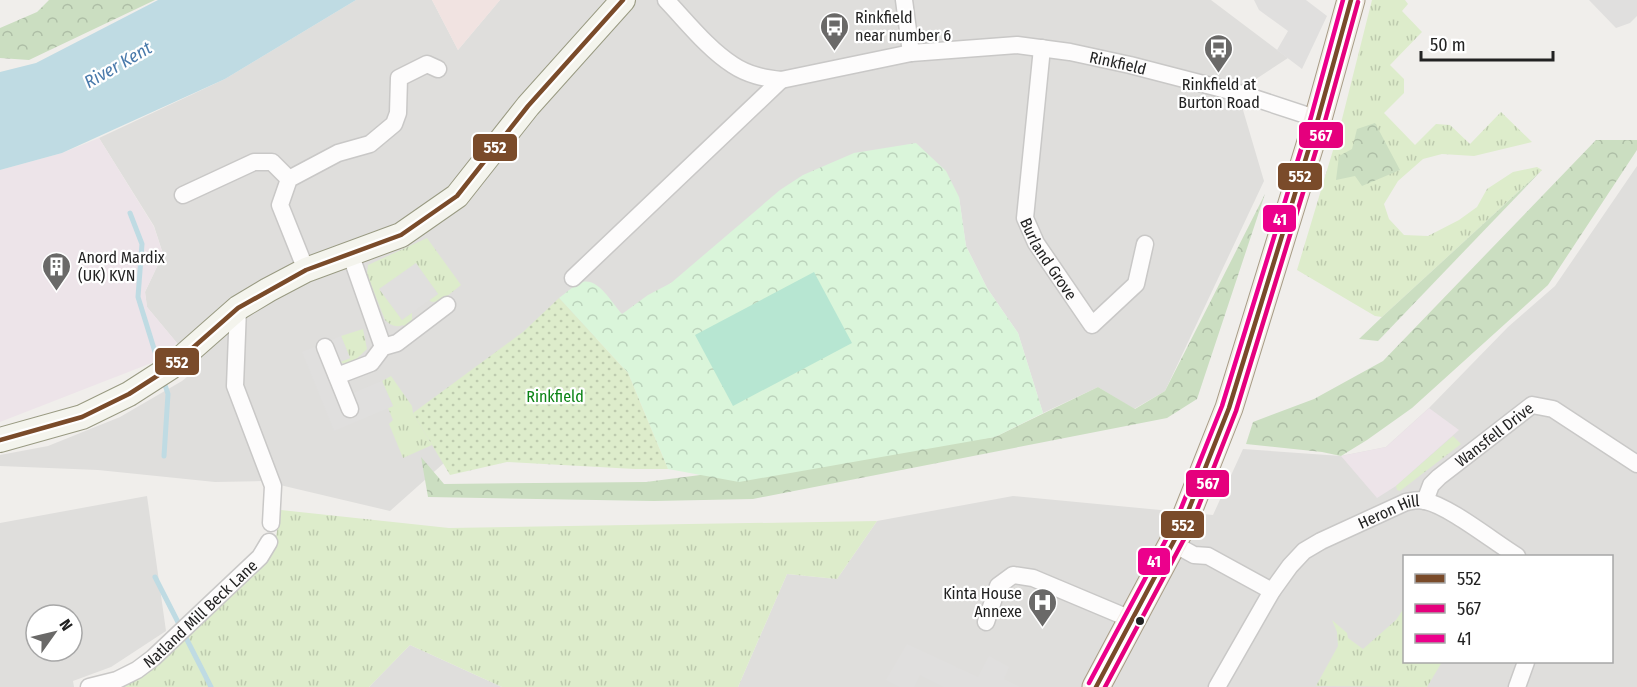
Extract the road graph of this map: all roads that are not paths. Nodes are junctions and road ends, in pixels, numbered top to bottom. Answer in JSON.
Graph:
{"nodes":[{"id":1,"x":623,"y":0,"type":"edge"},
{"id":2,"x":666,"y":0,"type":"edge"},
{"id":3,"x":904,"y":0,"type":"edge"},
{"id":4,"x":1351,"y":0,"type":"edge"},
{"id":5,"x":1042,"y":48,"type":"junction"},
{"id":6,"x":910,"y":53,"type":"junction"},
{"id":7,"x":438,"y":69,"type":"dead end"},
{"id":8,"x":781,"y":80,"type":"junction"},
{"id":9,"x":1318,"y":119,"type":"junction"},
{"id":10,"x":289,"y":179,"type":"junction"},
{"id":11,"x":183,"y":195,"type":"dead end"},
{"id":12,"x":1145,"y":244,"type":"dead end"},
{"id":13,"x":350,"y":253,"type":"junction"},
{"id":14,"x":306,"y":270,"type":"junction"},
{"id":15,"x":573,"y":278,"type":"dead end"},
{"id":16,"x":447,"y":305,"type":"dead end"},
{"id":17,"x":238,"y":308,"type":"junction"},
{"id":18,"x":325,"y":347,"type":"dead end"},
{"id":19,"x":383,"y":347,"type":"junction"},
{"id":20,"x":337,"y":376,"type":"junction"},
{"id":21,"x":351,"y":410,"type":"dead end"},
{"id":22,"x":0,"y":440,"type":"edge"},
{"id":23,"x":1637,"y":464,"type":"edge"},
{"id":24,"x":1425,"y":501,"type":"junction"},
{"id":25,"x":271,"y":523,"type":"dead end"},
{"id":26,"x":269,"y":542,"type":"dead end"},
{"id":27,"x":1174,"y":544,"type":"junction"},
{"id":28,"x":1515,"y":555,"type":"edge"},
{"id":29,"x":1272,"y":591,"type":"junction"},
{"id":30,"x":1133,"y":620,"type":"junction"},
{"id":31,"x":986,"y":622,"type":"dead end"},
{"id":32,"x":1526,"y":663,"type":"edge"},
{"id":33,"x":89,"y":687,"type":"edge"},
{"id":34,"x":1096,"y":687,"type":"edge"},
{"id":35,"x":1217,"y":687,"type":"edge"},
{"id":36,"x":1517,"y":687,"type":"edge"}],
"edges":[{"from":1,"to":13,"type":"street"},
{"from":2,"to":8,"type":"street","name":"Rinkfield"},
{"from":3,"to":6,"type":"street"},
{"from":4,"to":9,"type":"main road"},
{"from":5,"to":6,"type":"street","name":"Rinkfield"},
{"from":5,"to":9,"type":"street","name":"Rinkfield"},
{"from":5,"to":12,"type":"street","name":"Burland Grove"},
{"from":6,"to":8,"type":"street","name":"Rinkfield"},
{"from":7,"to":10,"type":"street"},
{"from":8,"to":15,"type":"street"},
{"from":9,"to":27,"type":"main road"},
{"from":10,"to":11,"type":"street"},
{"from":10,"to":14,"type":"street"},
{"from":13,"to":14,"type":"street"},
{"from":13,"to":19,"type":"street"},
{"from":14,"to":17,"type":"street"},
{"from":16,"to":19,"type":"street"},
{"from":17,"to":22,"type":"street"},
{"from":17,"to":25,"type":"street"},
{"from":18,"to":20,"type":"street"},
{"from":19,"to":20,"type":"street"},
{"from":20,"to":21,"type":"street"},
{"from":23,"to":24,"type":"street","name":"Wansfell Drive"},
{"from":24,"to":28,"type":"street","name":"Heron Hill"},
{"from":24,"to":29,"type":"street","name":"Heron Hill"},
{"from":26,"to":33,"type":"street","name":"Natland Mill Beck Lane"},
{"from":27,"to":29,"type":"street"},
{"from":27,"to":30,"type":"main road"},
{"from":29,"to":35,"type":"street","name":"Heron Hill"},
{"from":30,"to":31,"type":"street"},
{"from":30,"to":34,"type":"main road"},
{"from":32,"to":36,"type":"street"}]}
